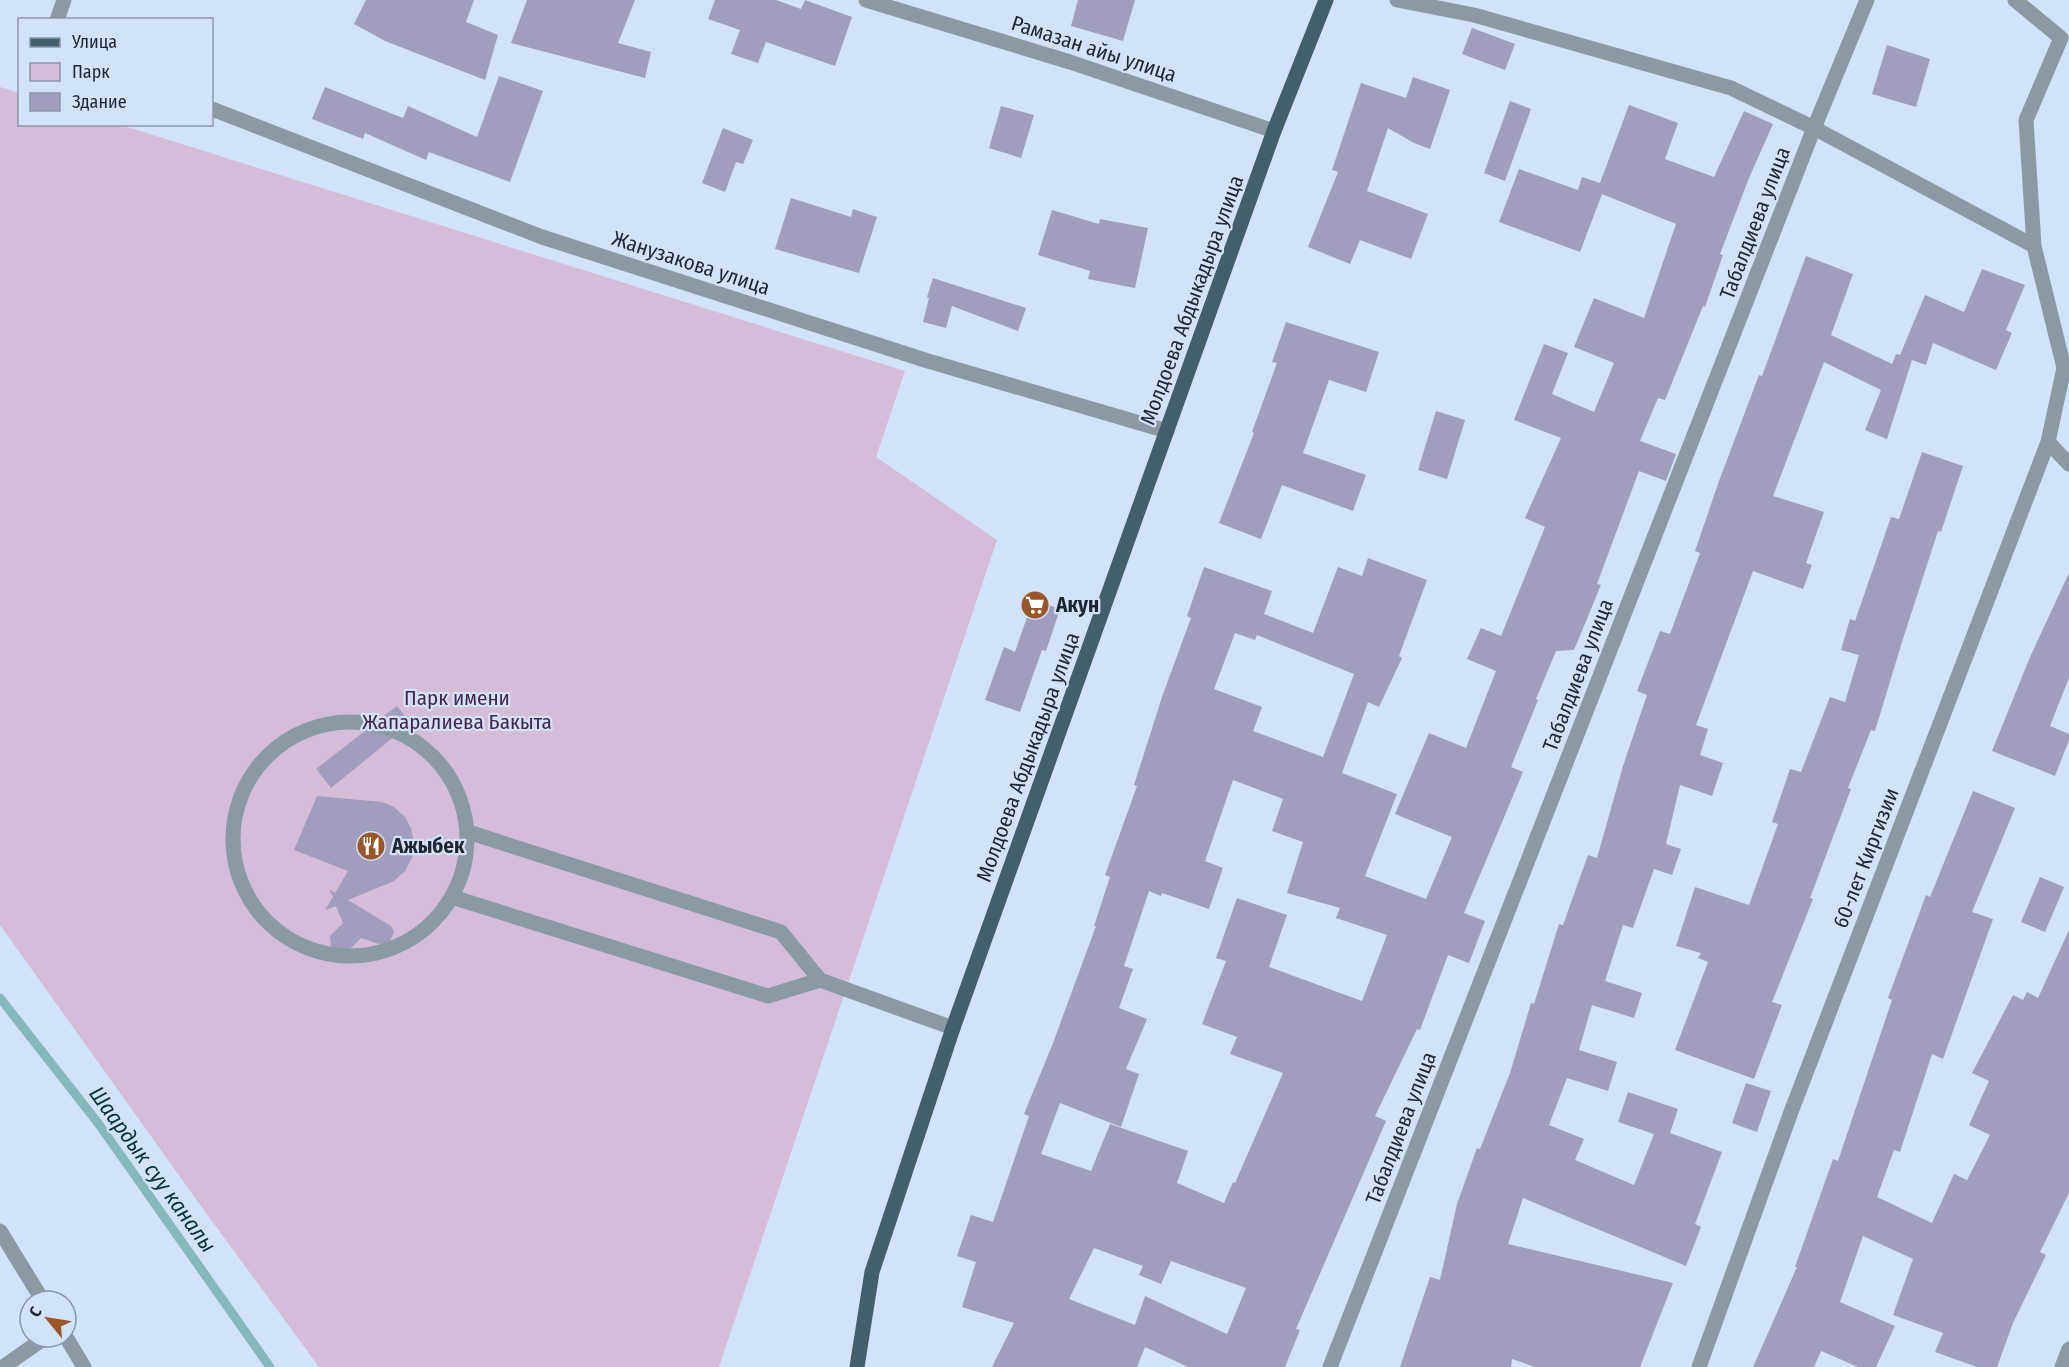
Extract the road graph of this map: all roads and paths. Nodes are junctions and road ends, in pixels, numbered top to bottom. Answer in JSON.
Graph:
{"nodes":[{"id":1,"x":64,"y":0,"type":"edge"},
{"id":2,"x":866,"y":0,"type":"edge"},
{"id":3,"x":1326,"y":0,"type":"edge"},
{"id":4,"x":1397,"y":0,"type":"edge"},
{"id":5,"x":1867,"y":0,"type":"edge"},
{"id":6,"x":2015,"y":0,"type":"edge"},
{"id":7,"x":58,"y":18,"type":"edge"},
{"id":8,"x":2065,"y":40,"type":"edge"},
{"id":9,"x":213,"y":109,"type":"edge"},
{"id":10,"x":1814,"y":128,"type":"junction"},
{"id":11,"x":1274,"y":131,"type":"junction"},
{"id":12,"x":2034,"y":246,"type":"junction"},
{"id":13,"x":2066,"y":369,"type":"edge"},
{"id":14,"x":1167,"y":431,"type":"junction"},
{"id":15,"x":2048,"y":441,"type":"junction"},
{"id":16,"x":2069,"y":464,"type":"edge"},
{"id":17,"x":468,"y":832,"type":"junction"},
{"id":18,"x":452,"y":897,"type":"junction"},
{"id":19,"x":820,"y":980,"type":"junction"},
{"id":20,"x":953,"y":1028,"type":"junction"},
{"id":21,"x":0,"y":1231,"type":"edge"},
{"id":22,"x":36,"y":1289,"type":"edge"},
{"id":23,"x":29,"y":1349,"type":"edge"},
{"id":24,"x":73,"y":1349,"type":"edge"},
{"id":25,"x":2069,"y":1349,"type":"edge"},
{"id":26,"x":3,"y":1367,"type":"edge"},
{"id":27,"x":84,"y":1367,"type":"edge"},
{"id":28,"x":858,"y":1367,"type":"edge"},
{"id":29,"x":1330,"y":1367,"type":"edge"},
{"id":30,"x":1699,"y":1367,"type":"edge"},
{"id":31,"x":2062,"y":1367,"type":"edge"}],
"edges":[{"from":1,"to":7,"type":"street"},
{"from":2,"to":11,"type":"street","name":"Рамазан айы улица"},
{"from":3,"to":11,"type":"main road","name":"Молдоева Абдыкадыра улица"},
{"from":4,"to":10,"type":"street"},
{"from":5,"to":10,"type":"street","name":"Табалдиева улица"},
{"from":6,"to":8,"type":"street"},
{"from":8,"to":12,"type":"street"},
{"from":9,"to":14,"type":"street","name":"Жанузакова улица"},
{"from":10,"to":12,"type":"street"},
{"from":10,"to":29,"type":"street","name":"Табалдиева улица"},
{"from":11,"to":14,"type":"main road","name":"Молдоева Абдыкадыра улица"},
{"from":12,"to":13,"type":"street"},
{"from":13,"to":15,"type":"street","name":"60-лет Киргизии"},
{"from":14,"to":20,"type":"main road","name":"Молдоева Абдыкадыра улица"},
{"from":15,"to":16,"type":"street"},
{"from":15,"to":30,"type":"street","name":"60-лет Киргизии"},
{"from":17,"to":18,"type":"street"},
{"from":17,"to":18,"type":"street"},
{"from":17,"to":19,"type":"street"},
{"from":18,"to":19,"type":"street"},
{"from":19,"to":20,"type":"street"},
{"from":20,"to":28,"type":"main road","name":"Молдоева Абдыкадыра улица"},
{"from":21,"to":22,"type":"street"},
{"from":23,"to":26,"type":"street"},
{"from":24,"to":27,"type":"street"},
{"from":25,"to":31,"type":"street"}]}
